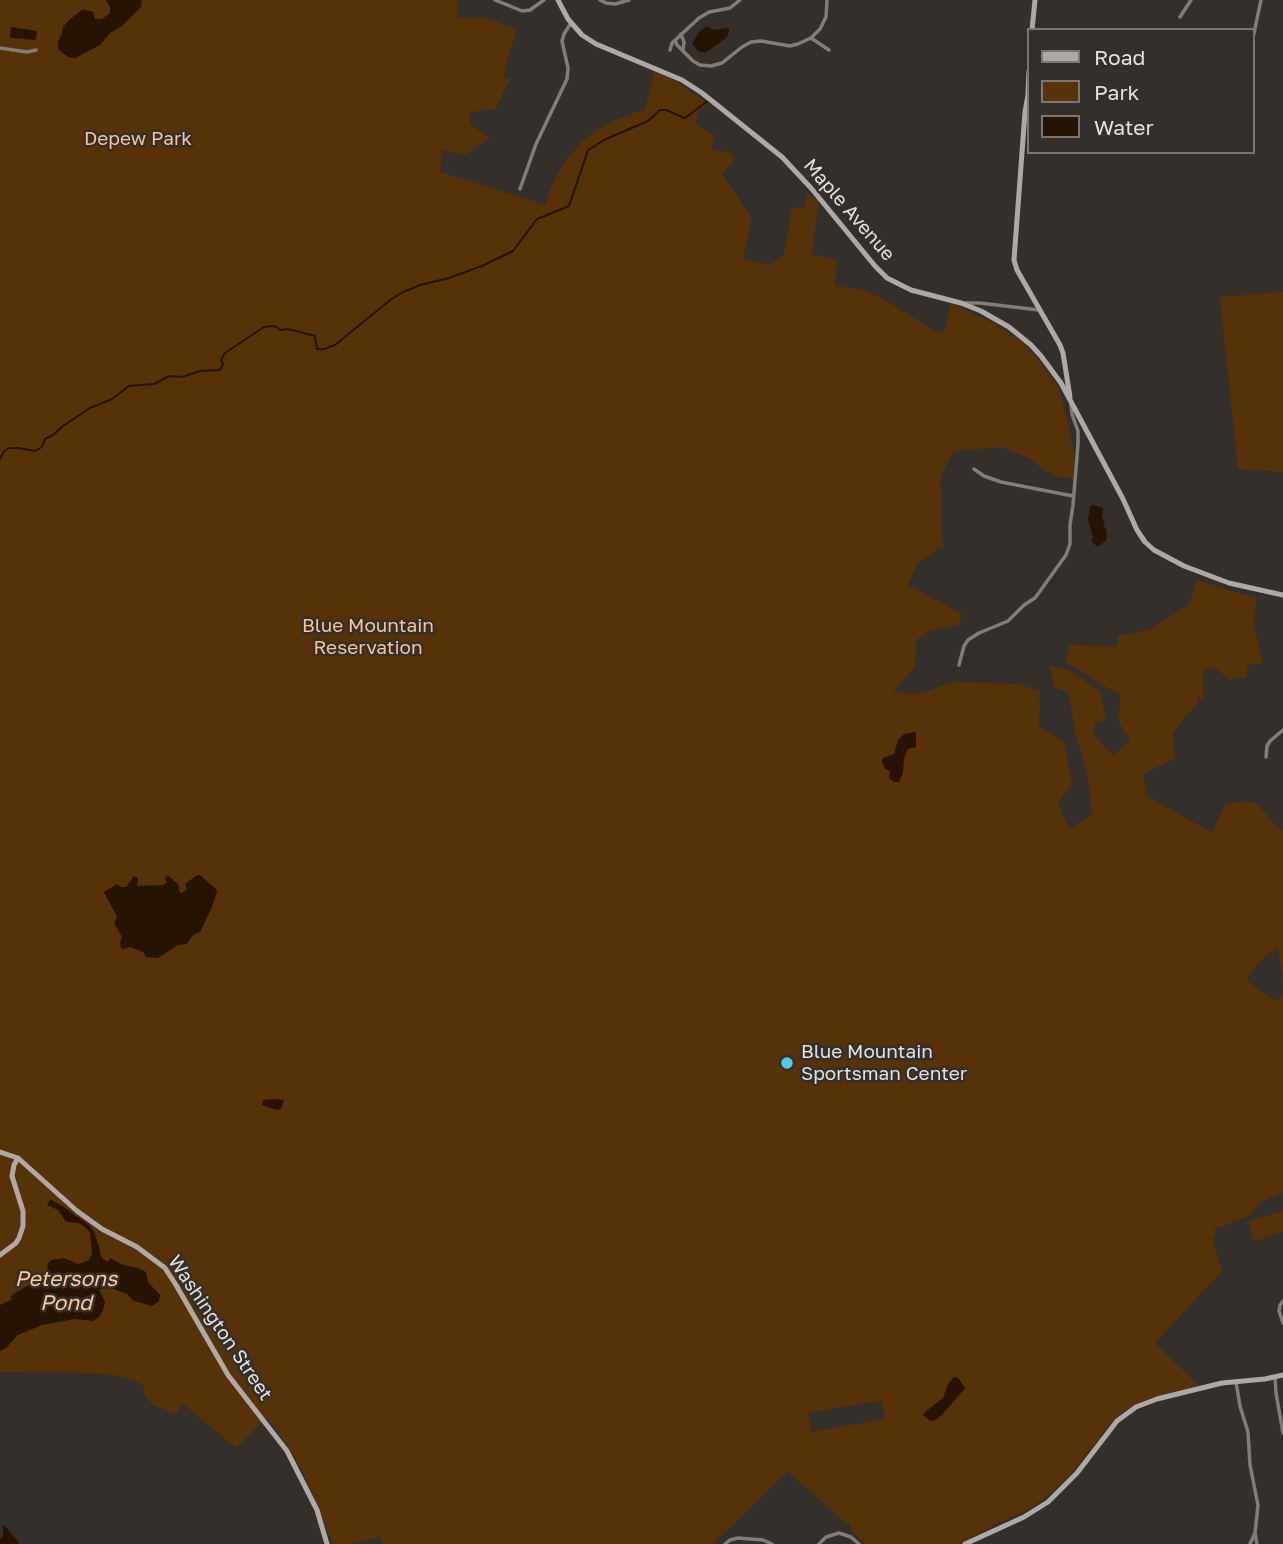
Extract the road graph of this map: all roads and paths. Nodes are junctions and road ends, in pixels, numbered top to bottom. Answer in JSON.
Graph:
{"nodes":[{"id":1,"x":495,"y":0,"type":"edge"},
{"id":2,"x":544,"y":0,"type":"edge"},
{"id":3,"x":558,"y":0,"type":"edge"},
{"id":4,"x":600,"y":0,"type":"edge"},
{"id":5,"x":629,"y":0,"type":"edge"},
{"id":6,"x":740,"y":0,"type":"edge"},
{"id":7,"x":827,"y":0,"type":"edge"},
{"id":8,"x":1035,"y":0,"type":"edge"},
{"id":9,"x":1191,"y":0,"type":"edge"},
{"id":10,"x":1261,"y":0,"type":"edge"},
{"id":11,"x":1180,"y":17,"type":"dead end"},
{"id":12,"x":571,"y":23,"type":"junction"},
{"id":13,"x":1032,"y":28,"type":"edge"},
{"id":14,"x":1255,"y":28,"type":"edge"},
{"id":15,"x":681,"y":34,"type":"junction"},
{"id":16,"x":811,"y":38,"type":"junction"},
{"id":17,"x":675,"y":40,"type":"junction"},
{"id":18,"x":0,"y":48,"type":"edge"},
{"id":19,"x":36,"y":50,"type":"dead end"},
{"id":20,"x":670,"y":50,"type":"dead end"},
{"id":21,"x":683,"y":50,"type":"junction"},
{"id":22,"x":829,"y":50,"type":"dead end"},
{"id":23,"x":1028,"y":96,"type":"edge"},
{"id":24,"x":520,"y":189,"type":"dead end"},
{"id":25,"x":961,"y":303,"type":"junction"},
{"id":26,"x":1039,"y":310,"type":"junction"},
{"id":27,"x":1070,"y":400,"type":"junction"},
{"id":28,"x":974,"y":469,"type":"dead end"},
{"id":29,"x":1073,"y":496,"type":"junction"},
{"id":30,"x":1282,"y":595,"type":"edge"},
{"id":31,"x":1283,"y":605,"type":"edge"},
{"id":32,"x":960,"y":665,"type":"dead end"},
{"id":33,"x":1283,"y":730,"type":"edge"},
{"id":34,"x":1266,"y":757,"type":"dead end"},
{"id":35,"x":0,"y":1152,"type":"edge"},
{"id":36,"x":18,"y":1158,"type":"junction"},
{"id":37,"x":0,"y":1255,"type":"edge"},
{"id":38,"x":1283,"y":1301,"type":"edge"},
{"id":39,"x":1283,"y":1323,"type":"edge"},
{"id":40,"x":1283,"y":1374,"type":"edge"},
{"id":41,"x":1275,"y":1377,"type":"junction"},
{"id":42,"x":1236,"y":1382,"type":"junction"},
{"id":43,"x":1283,"y":1433,"type":"edge"},
{"id":44,"x":1255,"y":1533,"type":"junction"},
{"id":45,"x":327,"y":1544,"type":"edge"},
{"id":46,"x":725,"y":1544,"type":"edge"},
{"id":47,"x":772,"y":1544,"type":"edge"},
{"id":48,"x":819,"y":1544,"type":"edge"},
{"id":49,"x":859,"y":1544,"type":"edge"},
{"id":50,"x":965,"y":1544,"type":"edge"},
{"id":51,"x":1250,"y":1544,"type":"edge"},
{"id":52,"x":1257,"y":1544,"type":"edge"}],
"edges":[{"from":1,"to":2,"type":"street"},
{"from":3,"to":12,"type":"street","name":"Maple Avenue"},
{"from":4,"to":5,"type":"street"},
{"from":6,"to":15,"type":"street"},
{"from":7,"to":16,"type":"street"},
{"from":8,"to":13,"type":"street"},
{"from":9,"to":11,"type":"street"},
{"from":10,"to":14,"type":"street"},
{"from":12,"to":24,"type":"street"},
{"from":12,"to":25,"type":"street","name":"Maple Avenue"},
{"from":15,"to":17,"type":"street"},
{"from":15,"to":21,"type":"street"},
{"from":16,"to":21,"type":"street"},
{"from":16,"to":22,"type":"street"},
{"from":17,"to":20,"type":"street"},
{"from":17,"to":21,"type":"street"},
{"from":18,"to":19,"type":"street"},
{"from":23,"to":26,"type":"street"},
{"from":25,"to":26,"type":"street"},
{"from":25,"to":27,"type":"street","name":"Maple Avenue"},
{"from":26,"to":27,"type":"street"},
{"from":27,"to":29,"type":"street"},
{"from":27,"to":30,"type":"street","name":"Maple Avenue"},
{"from":28,"to":29,"type":"street"},
{"from":29,"to":32,"type":"street"},
{"from":30,"to":31,"type":"street"},
{"from":33,"to":34,"type":"street"},
{"from":35,"to":36,"type":"street","name":"Washington Street"},
{"from":36,"to":37,"type":"street"},
{"from":36,"to":45,"type":"street","name":"Washington Street"},
{"from":38,"to":39,"type":"street"},
{"from":40,"to":41,"type":"street"},
{"from":41,"to":42,"type":"street"},
{"from":41,"to":43,"type":"street"},
{"from":42,"to":44,"type":"street"},
{"from":42,"to":50,"type":"street"},
{"from":44,"to":51,"type":"street"},
{"from":44,"to":52,"type":"street"},
{"from":46,"to":47,"type":"street"},
{"from":48,"to":49,"type":"street"}]}
